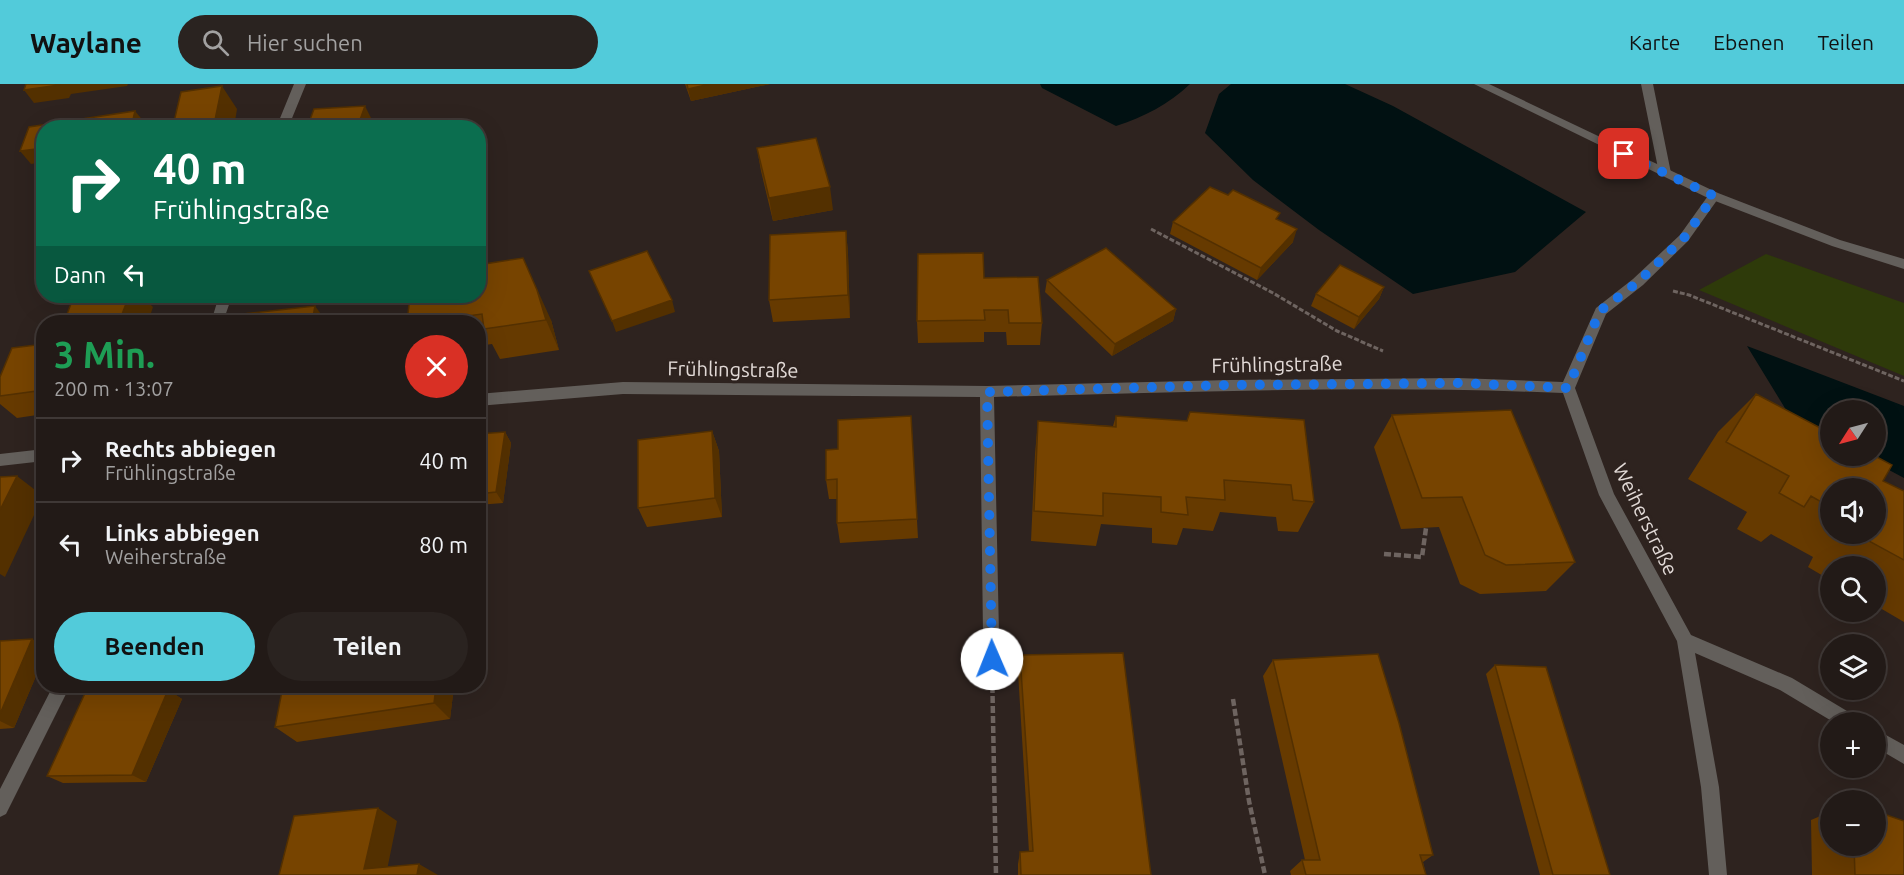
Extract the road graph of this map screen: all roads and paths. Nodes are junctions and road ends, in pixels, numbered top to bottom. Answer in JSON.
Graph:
{"nodes":[{"id":1,"x":300,"y":84,"type":"edge"},
{"id":2,"x":1480,"y":84,"type":"edge"},
{"id":3,"x":1647,"y":84,"type":"edge"},
{"id":4,"x":285,"y":120,"type":"edge"},
{"id":5,"x":1665,"y":173,"type":"junction"},
{"id":6,"x":1714,"y":196,"type":"junction"},
{"id":7,"x":1151,"y":229,"type":"dead end"},
{"id":8,"x":1904,"y":264,"type":"edge"},
{"id":9,"x":1638,"y":282,"type":"junction"},
{"id":10,"x":1390,"y":354,"type":"dead end"},
{"id":11,"x":1904,"y":381,"type":"edge"},
{"id":12,"x":1568,"y":388,"type":"junction"},
{"id":13,"x":987,"y":392,"type":"junction"},
{"id":14,"x":486,"y":399,"type":"edge"},
{"id":15,"x":36,"y":456,"type":"edge"},
{"id":16,"x":0,"y":460,"type":"edge"},
{"id":17,"x":1426,"y":528,"type":"edge"},
{"id":18,"x":1384,"y":554,"type":"dead end"},
{"id":19,"x":991,"y":635,"type":"joint"},
{"id":20,"x":1685,"y":640,"type":"junction"},
{"id":21,"x":58,"y":693,"type":"edge"},
{"id":22,"x":1233,"y":699,"type":"dead end"},
{"id":23,"x":1833,"y":712,"type":"edge"},
{"id":24,"x":1886,"y":744,"type":"edge"},
{"id":25,"x":1904,"y":755,"type":"edge"},
{"id":26,"x":0,"y":808,"type":"edge"},
{"id":27,"x":996,"y":875,"type":"edge"},
{"id":28,"x":1265,"y":875,"type":"edge"},
{"id":29,"x":1718,"y":875,"type":"edge"}],
"edges":[{"from":1,"to":4,"type":"street"},
{"from":2,"to":5,"type":"street"},
{"from":3,"to":5,"type":"street"},
{"from":5,"to":6,"type":"street"},
{"from":6,"to":8,"type":"street"},
{"from":6,"to":9,"type":"street"},
{"from":7,"to":10,"type":"path"},
{"from":9,"to":11,"type":"path"},
{"from":9,"to":12,"type":"street"},
{"from":12,"to":13,"type":"street","name":"Frühlingstraße"},
{"from":12,"to":20,"type":"street","name":"Weiherstraße"},
{"from":13,"to":14,"type":"street","name":"Frühlingstraße"},
{"from":13,"to":19,"type":"street"},
{"from":15,"to":16,"type":"street"},
{"from":17,"to":18,"type":"path"},
{"from":19,"to":27,"type":"path"},
{"from":20,"to":23,"type":"street"},
{"from":20,"to":29,"type":"street","name":"Weiherstraße"},
{"from":21,"to":26,"type":"street"},
{"from":22,"to":28,"type":"path"},
{"from":24,"to":25,"type":"street"}]}
